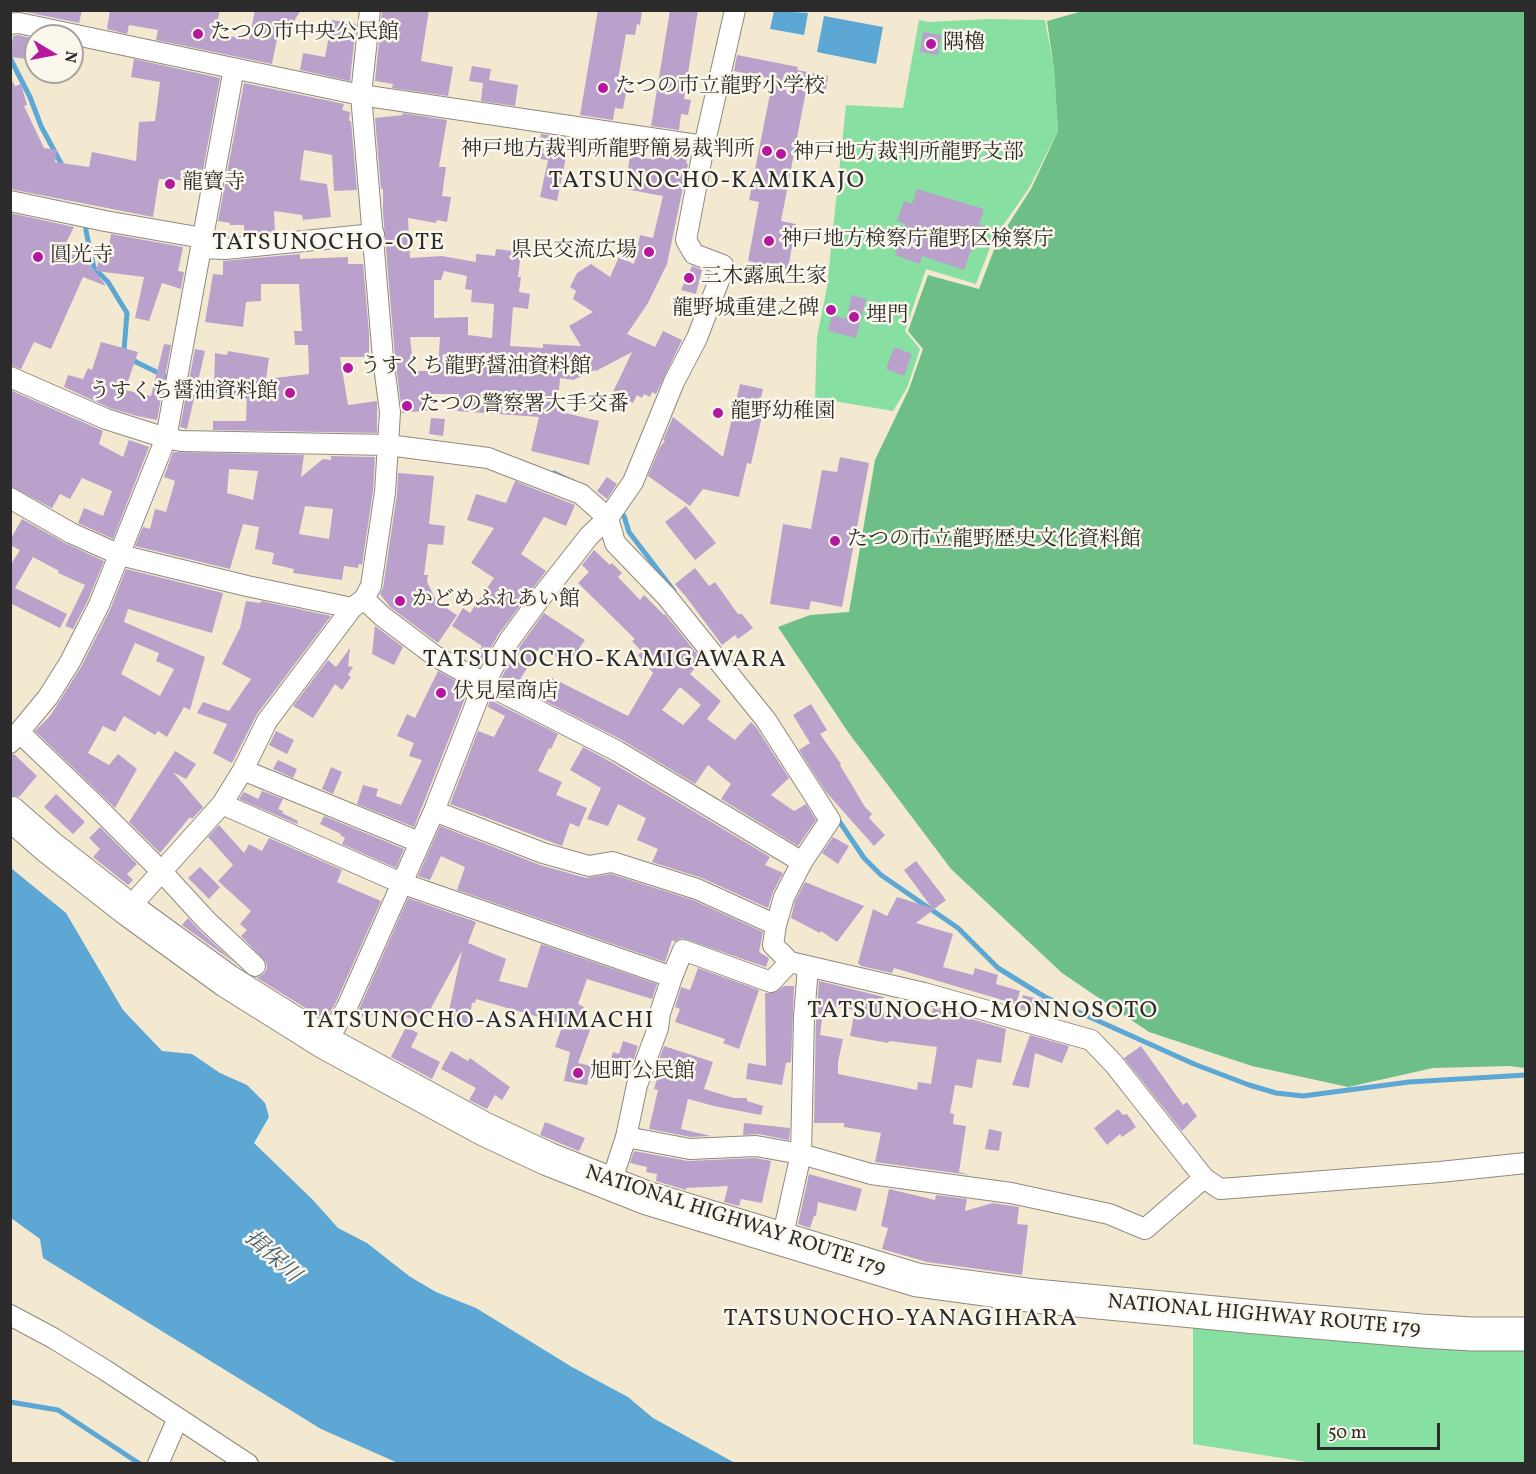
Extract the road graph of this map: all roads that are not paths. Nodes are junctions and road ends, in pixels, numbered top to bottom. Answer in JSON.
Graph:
{"nodes":[{"id":1,"x":370,"y":10,"type":"edge"},
{"id":2,"x":735,"y":10,"type":"edge"},
{"id":3,"x":16,"y":19,"type":"edge"},
{"id":4,"x":234,"y":68,"type":"junction"},
{"id":5,"x":361,"y":95,"type":"junction"},
{"id":6,"x":704,"y":146,"type":"junction"},
{"id":7,"x":10,"y":201,"type":"edge"},
{"id":8,"x":374,"y":234,"type":"junction"},
{"id":9,"x":202,"y":243,"type":"junction"},
{"id":10,"x":10,"y":377,"type":"edge"},
{"id":11,"x":166,"y":438,"type":"junction"},
{"id":12,"x":388,"y":440,"type":"junction"},
{"id":13,"x":10,"y":498,"type":"edge"},
{"id":14,"x":609,"y":518,"type":"junction"},
{"id":15,"x":120,"y":555,"type":"junction"},
{"id":16,"x":358,"y":603,"type":"junction"},
{"id":17,"x":484,"y":683,"type":"junction"},
{"id":18,"x":15,"y":738,"type":"edge"},
{"id":19,"x":243,"y":770,"type":"junction"},
{"id":20,"x":222,"y":804,"type":"junction"},
{"id":21,"x":434,"y":811,"type":"junction"},
{"id":22,"x":10,"y":813,"type":"edge"},
{"id":23,"x":419,"y":842,"type":"junction"},
{"id":24,"x":802,"y":862,"type":"junction"},
{"id":25,"x":162,"y":872,"type":"junction"},
{"id":26,"x":401,"y":883,"type":"junction"},
{"id":27,"x":128,"y":909,"type":"junction"},
{"id":28,"x":776,"y":925,"type":"junction"},
{"id":29,"x":799,"y":964,"type":"junction"},
{"id":30,"x":255,"y":966,"type":"dead end"},
{"id":31,"x":672,"y":977,"type":"junction"},
{"id":32,"x":326,"y":1043,"type":"junction"},
{"id":33,"x":626,"y":1137,"type":"junction"},
{"id":34,"x":801,"y":1154,"type":"junction"},
{"id":35,"x":1526,"y":1163,"type":"edge"},
{"id":36,"x":1204,"y":1178,"type":"junction"},
{"id":37,"x":610,"y":1183,"type":"junction"},
{"id":38,"x":782,"y":1239,"type":"junction"},
{"id":39,"x":10,"y":1315,"type":"edge"},
{"id":40,"x":1526,"y":1334,"type":"edge"},
{"id":41,"x":178,"y":1418,"type":"junction"},
{"id":42,"x":158,"y":1464,"type":"edge"},
{"id":43,"x":248,"y":1464,"type":"edge"}],
"edges":[{"from":1,"to":5,"type":"street"},
{"from":2,"to":6,"type":"street"},
{"from":3,"to":4,"type":"street"},
{"from":4,"to":5,"type":"street"},
{"from":4,"to":9,"type":"street"},
{"from":5,"to":6,"type":"street"},
{"from":5,"to":8,"type":"street"},
{"from":6,"to":14,"type":"street"},
{"from":7,"to":9,"type":"street"},
{"from":8,"to":9,"type":"street"},
{"from":8,"to":12,"type":"street"},
{"from":9,"to":11,"type":"street"},
{"from":10,"to":11,"type":"street"},
{"from":11,"to":12,"type":"street"},
{"from":11,"to":15,"type":"street"},
{"from":12,"to":14,"type":"street"},
{"from":12,"to":16,"type":"street"},
{"from":13,"to":15,"type":"street"},
{"from":14,"to":17,"type":"street"},
{"from":14,"to":24,"type":"street"},
{"from":15,"to":16,"type":"street"},
{"from":15,"to":18,"type":"street"},
{"from":16,"to":17,"type":"street"},
{"from":16,"to":19,"type":"street"},
{"from":17,"to":21,"type":"street"},
{"from":17,"to":24,"type":"street"},
{"from":18,"to":25,"type":"street"},
{"from":19,"to":20,"type":"street"},
{"from":19,"to":23,"type":"street"},
{"from":20,"to":25,"type":"street"},
{"from":20,"to":26,"type":"street"},
{"from":21,"to":23,"type":"street"},
{"from":21,"to":28,"type":"street"},
{"from":22,"to":27,"type":"highway","name":"NATIONAL HIGHWAY ROUTE 179"},
{"from":23,"to":26,"type":"street"},
{"from":24,"to":28,"type":"street"},
{"from":25,"to":27,"type":"street"},
{"from":25,"to":30,"type":"street"},
{"from":26,"to":31,"type":"street"},
{"from":26,"to":32,"type":"street"},
{"from":27,"to":32,"type":"highway","name":"NATIONAL HIGHWAY ROUTE 179"},
{"from":28,"to":29,"type":"street"},
{"from":29,"to":31,"type":"street"},
{"from":29,"to":34,"type":"street"},
{"from":29,"to":36,"type":"street"},
{"from":31,"to":33,"type":"street"},
{"from":32,"to":37,"type":"highway","name":"NATIONAL HIGHWAY ROUTE 179"},
{"from":33,"to":34,"type":"street"},
{"from":33,"to":37,"type":"street"},
{"from":34,"to":36,"type":"street"},
{"from":34,"to":38,"type":"street"},
{"from":35,"to":36,"type":"street"},
{"from":37,"to":38,"type":"highway","name":"NATIONAL HIGHWAY ROUTE 179"},
{"from":38,"to":40,"type":"highway","name":"NATIONAL HIGHWAY ROUTE 179"},
{"from":39,"to":41,"type":"street"},
{"from":41,"to":42,"type":"street"},
{"from":41,"to":43,"type":"street"}]}
